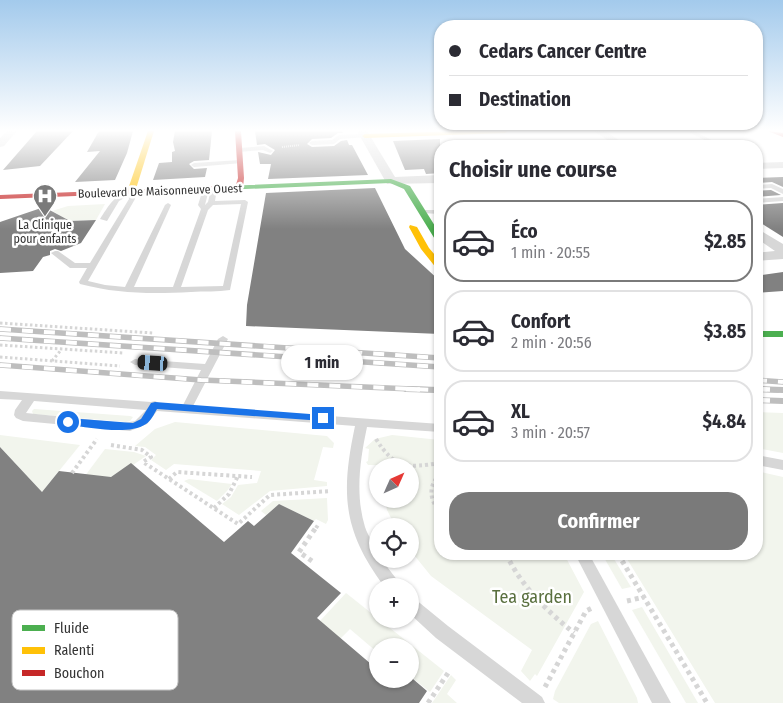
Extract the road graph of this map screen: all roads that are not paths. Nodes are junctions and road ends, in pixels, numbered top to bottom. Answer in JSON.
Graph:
{"nodes":[{"id":1,"x":140,"y":164,"type":"edge"},
{"id":2,"x":219,"y":164,"type":"edge"},
{"id":3,"x":240,"y":164,"type":"edge"},
{"id":4,"x":381,"y":164,"type":"edge"},
{"id":5,"x":783,"y":165,"type":"edge"},
{"id":6,"x":194,"y":166,"type":"dead end"},
{"id":7,"x":763,"y":166,"type":"edge"},
{"id":8,"x":434,"y":179,"type":"edge"},
{"id":9,"x":391,"y":181,"type":"junction"},
{"id":10,"x":763,"y":187,"type":"edge"},
{"id":11,"x":239,"y":188,"type":"junction"},
{"id":12,"x":210,"y":189,"type":"junction"},
{"id":13,"x":131,"y":192,"type":"junction"},
{"id":14,"x":783,"y":192,"type":"edge"},
{"id":15,"x":394,"y":194,"type":"dead end"},
{"id":16,"x":763,"y":196,"type":"edge"},
{"id":17,"x":0,"y":198,"type":"edge"},
{"id":18,"x":783,"y":199,"type":"edge"},
{"id":19,"x":763,"y":200,"type":"edge"},
{"id":20,"x":770,"y":200,"type":"junction"},
{"id":21,"x":168,"y":205,"type":"dead end"},
{"id":22,"x":208,"y":206,"type":"junction"},
{"id":23,"x":423,"y":212,"type":"junction"},
{"id":24,"x":434,"y":212,"type":"edge"},
{"id":25,"x":406,"y":215,"type":"dead end"},
{"id":26,"x":104,"y":219,"type":"dead end"},
{"id":27,"x":434,"y":224,"type":"edge"},
{"id":28,"x":763,"y":237,"type":"edge"},
{"id":29,"x":783,"y":250,"type":"edge"},
{"id":30,"x":55,"y":253,"type":"dead end"},
{"id":31,"x":783,"y":255,"type":"edge"},
{"id":32,"x":763,"y":256,"type":"edge"},
{"id":33,"x":434,"y":260,"type":"edge"},
{"id":34,"x":94,"y":265,"type":"junction"},
{"id":35,"x":128,"y":290,"type":"junction"},
{"id":36,"x":176,"y":290,"type":"junction"},
{"id":37,"x":763,"y":334,"type":"edge"},
{"id":38,"x":783,"y":334,"type":"edge"},
{"id":39,"x":223,"y":339,"type":"dead end"},
{"id":40,"x":134,"y":358,"type":"road end"},
{"id":41,"x":208,"y":367,"type":"junction"},
{"id":42,"x":0,"y":395,"type":"edge"},
{"id":43,"x":31,"y":397,"type":"junction"},
{"id":44,"x":155,"y":405,"type":"junction"},
{"id":45,"x":187,"y":408,"type":"junction"},
{"id":46,"x":362,"y":421,"type":"junction"},
{"id":47,"x":434,"y":427,"type":"edge"},
{"id":48,"x":763,"y":461,"type":"edge"},
{"id":49,"x":783,"y":465,"type":"edge"},
{"id":50,"x":585,"y":560,"type":"edge"},
{"id":51,"x":387,"y":578,"type":"edge"},
{"id":52,"x":419,"y":612,"type":"edge"},
{"id":53,"x":539,"y":697,"type":"edge"},
{"id":54,"x":662,"y":703,"type":"edge"}],
"edges":[{"from":1,"to":13,"type":"main road"},
{"from":2,"to":6,"type":"lane"},
{"from":3,"to":11,"type":"main road"},
{"from":4,"to":9,"type":"street"},
{"from":5,"to":7,"type":"street"},
{"from":8,"to":9,"type":"street","name":"Boulevard De Maisonneuve Ouest"},
{"from":9,"to":11,"type":"main road","name":"Boulevard De Maisonneuve Ouest"},
{"from":9,"to":15,"type":"main road"},
{"from":9,"to":23,"type":"main road"},
{"from":10,"to":14,"type":"lane"},
{"from":11,"to":12,"type":"main road","name":"Boulevard De Maisonneuve Ouest"},
{"from":12,"to":13,"type":"main road","name":"Boulevard De Maisonneuve Ouest"},
{"from":12,"to":22,"type":"lane"},
{"from":13,"to":17,"type":"main road","name":"Boulevard De Maisonneuve Ouest"},
{"from":13,"to":26,"type":"lane"},
{"from":13,"to":34,"type":"lane"},
{"from":16,"to":20,"type":"lane"},
{"from":18,"to":20,"type":"lane"},
{"from":19,"to":20,"type":"lane"},
{"from":21,"to":35,"type":"lane"},
{"from":22,"to":36,"type":"lane"},
{"from":22,"to":36,"type":"lane"},
{"from":23,"to":24,"type":"lane"},
{"from":23,"to":27,"type":"main road"},
{"from":25,"to":33,"type":"main road"},
{"from":28,"to":29,"type":"street"},
{"from":30,"to":34,"type":"lane"},
{"from":31,"to":32,"type":"street"},
{"from":34,"to":35,"type":"lane"},
{"from":35,"to":36,"type":"lane"},
{"from":37,"to":38,"type":"main road"},
{"from":39,"to":41,"type":"lane"},
{"from":40,"to":41,"type":"lane"},
{"from":41,"to":45,"type":"lane"},
{"from":42,"to":43,"type":"lane"},
{"from":43,"to":44,"type":"lane"},
{"from":43,"to":44,"type":"lane"},
{"from":44,"to":45,"type":"lane"},
{"from":45,"to":46,"type":"lane"},
{"from":46,"to":47,"type":"lane"},
{"from":46,"to":51,"type":"lane"},
{"from":48,"to":49,"type":"lane"},
{"from":50,"to":54,"type":"lane"},
{"from":52,"to":53,"type":"lane"}]}
